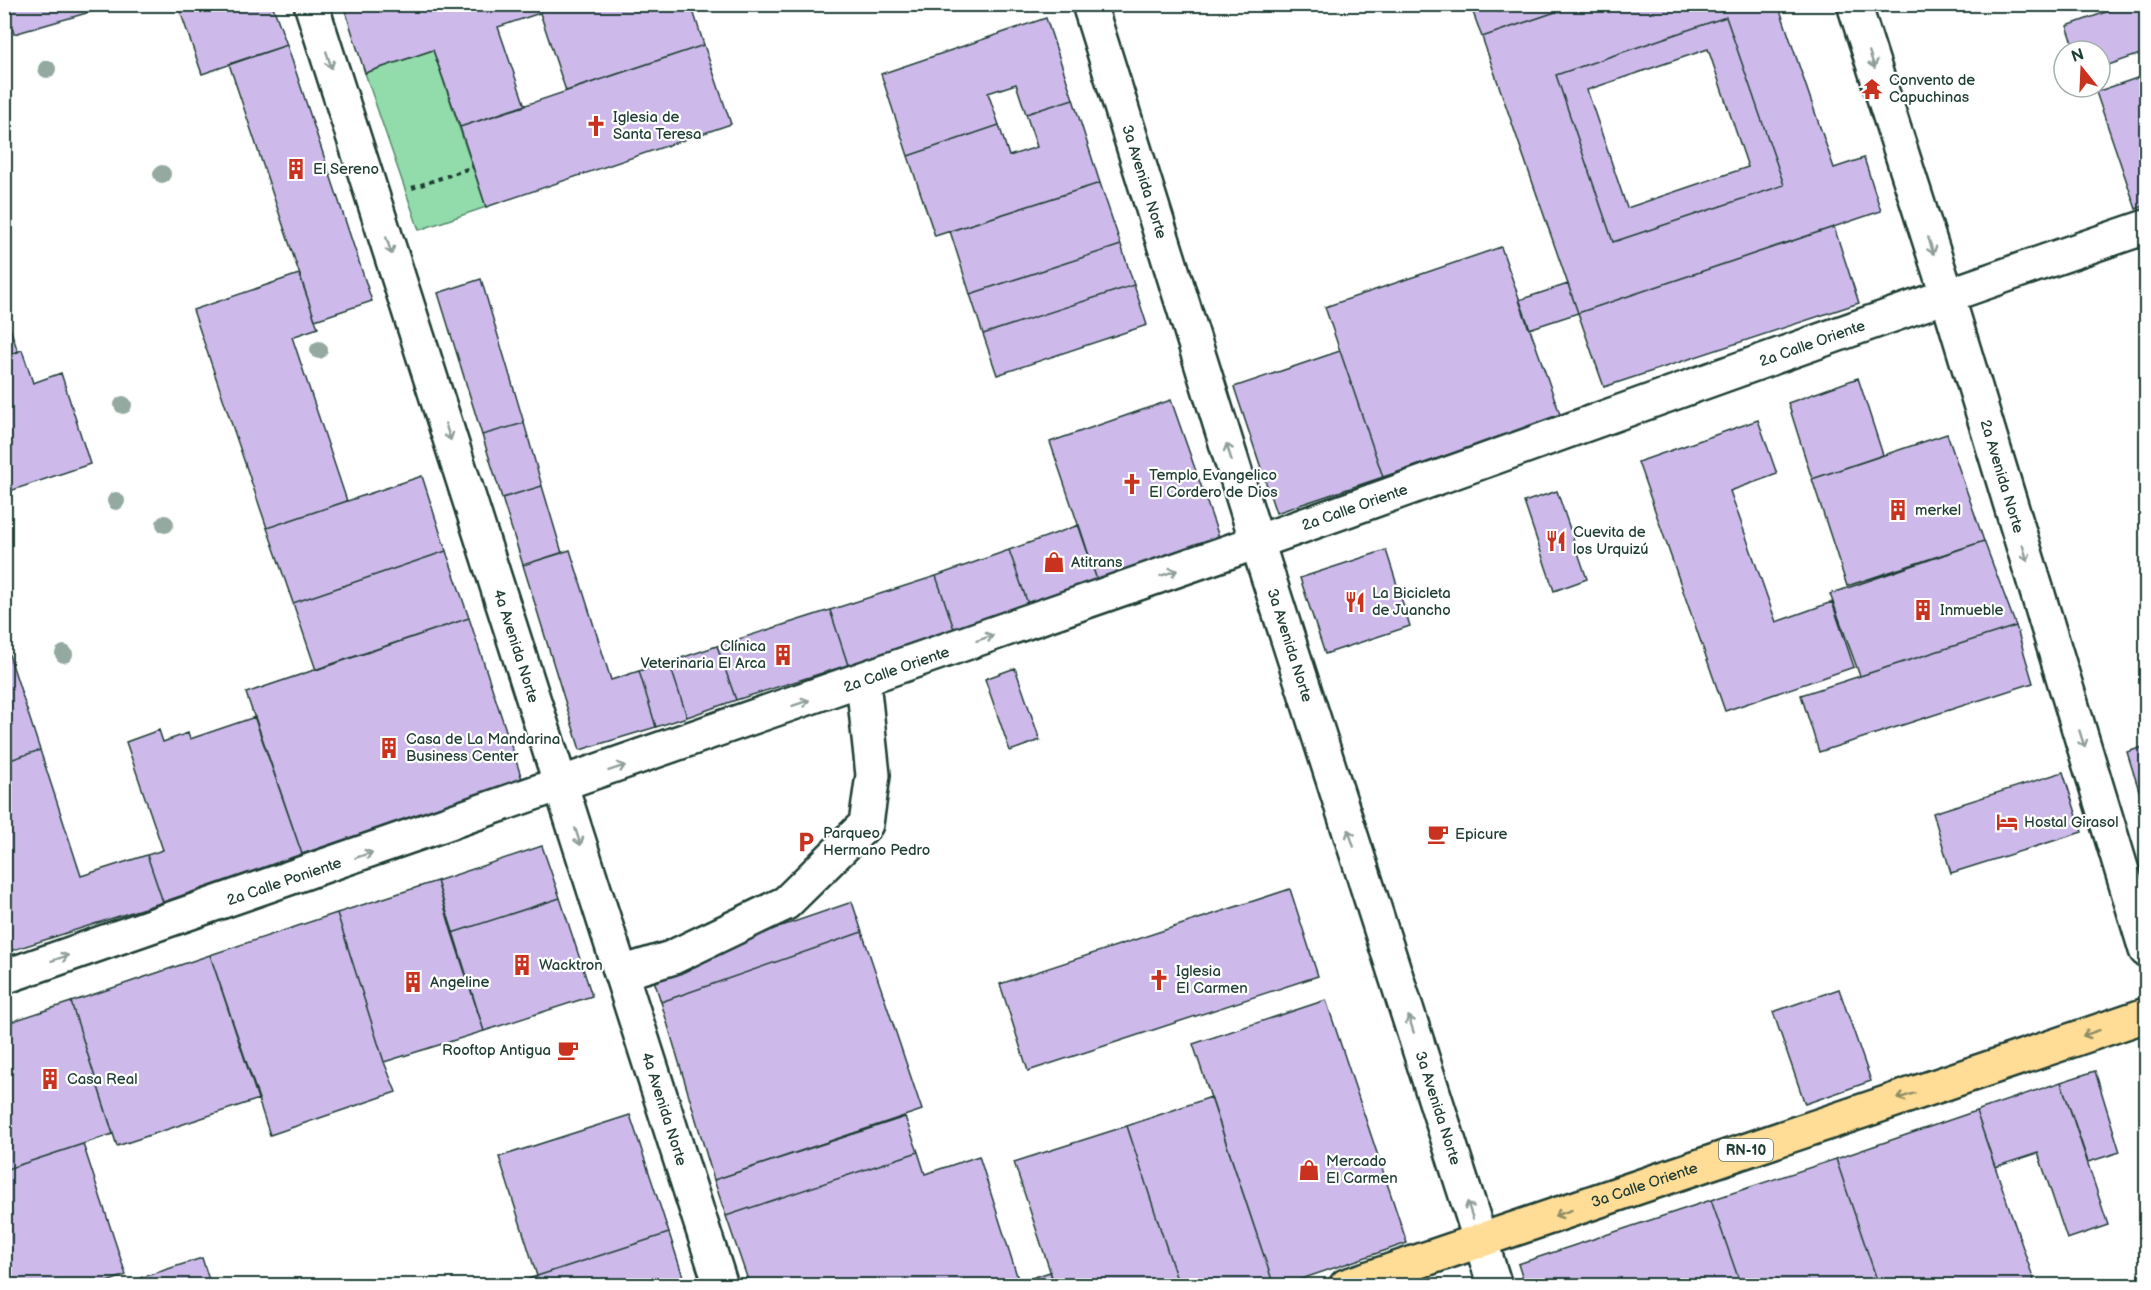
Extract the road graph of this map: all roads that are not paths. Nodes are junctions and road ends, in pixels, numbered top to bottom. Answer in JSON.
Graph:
{"nodes":[{"id":1,"x":311,"y":4,"type":"edge"},
{"id":2,"x":1089,"y":4,"type":"edge"},
{"id":3,"x":1854,"y":4,"type":"edge"},
{"id":4,"x":2146,"y":227,"type":"edge"},
{"id":5,"x":1947,"y":295,"type":"junction"},
{"id":6,"x":1257,"y":542,"type":"junction"},
{"id":7,"x":863,"y":681,"type":"junction"},
{"id":8,"x":562,"y":787,"type":"junction"},
{"id":9,"x":2146,"y":950,"type":"edge"},
{"id":10,"x":621,"y":973,"type":"junction"},
{"id":11,"x":4,"y":977,"type":"edge"},
{"id":12,"x":2146,"y":1014,"type":"edge"},
{"id":13,"x":1480,"y":1241,"type":"junction"},
{"id":14,"x":721,"y":1286,"type":"edge"},
{"id":15,"x":1346,"y":1286,"type":"edge"},
{"id":16,"x":1495,"y":1286,"type":"edge"}],
"edges":[{"from":1,"to":8,"type":"street","name":"4a Avenida Norte","one_way":true},
{"from":6,"to":2,"type":"street","name":"3a Avenida Norte","one_way":true},
{"from":3,"to":5,"type":"street","name":"2a Avenida Norte","one_way":true},
{"from":4,"to":5,"type":"street","name":"2a Calle Oriente"},
{"from":5,"to":6,"type":"street","name":"2a Calle Oriente"},
{"from":5,"to":9,"type":"street","name":"2a Avenida Norte","one_way":true},
{"from":7,"to":6,"type":"street","name":"2a Calle Oriente","one_way":true},
{"from":13,"to":6,"type":"street","name":"3a Avenida Norte","one_way":true},
{"from":8,"to":7,"type":"street","name":"2a Calle Oriente","one_way":true},
{"from":7,"to":10,"type":"street"},
{"from":8,"to":10,"type":"street","name":"4a Avenida Norte","one_way":true},
{"from":11,"to":8,"type":"street","name":"2a Calle Poniente","one_way":true},
{"from":10,"to":14,"type":"street","name":"4a Avenida Norte"},
{"from":12,"to":13,"type":"main road","name":"3a Calle Oriente","number":"RN-10","one_way":true},
{"from":13,"to":15,"type":"main road","name":"3a Calle Oriente","number":"RN-10"},
{"from":13,"to":16,"type":"street","name":"3a Avenida Norte"}]}
